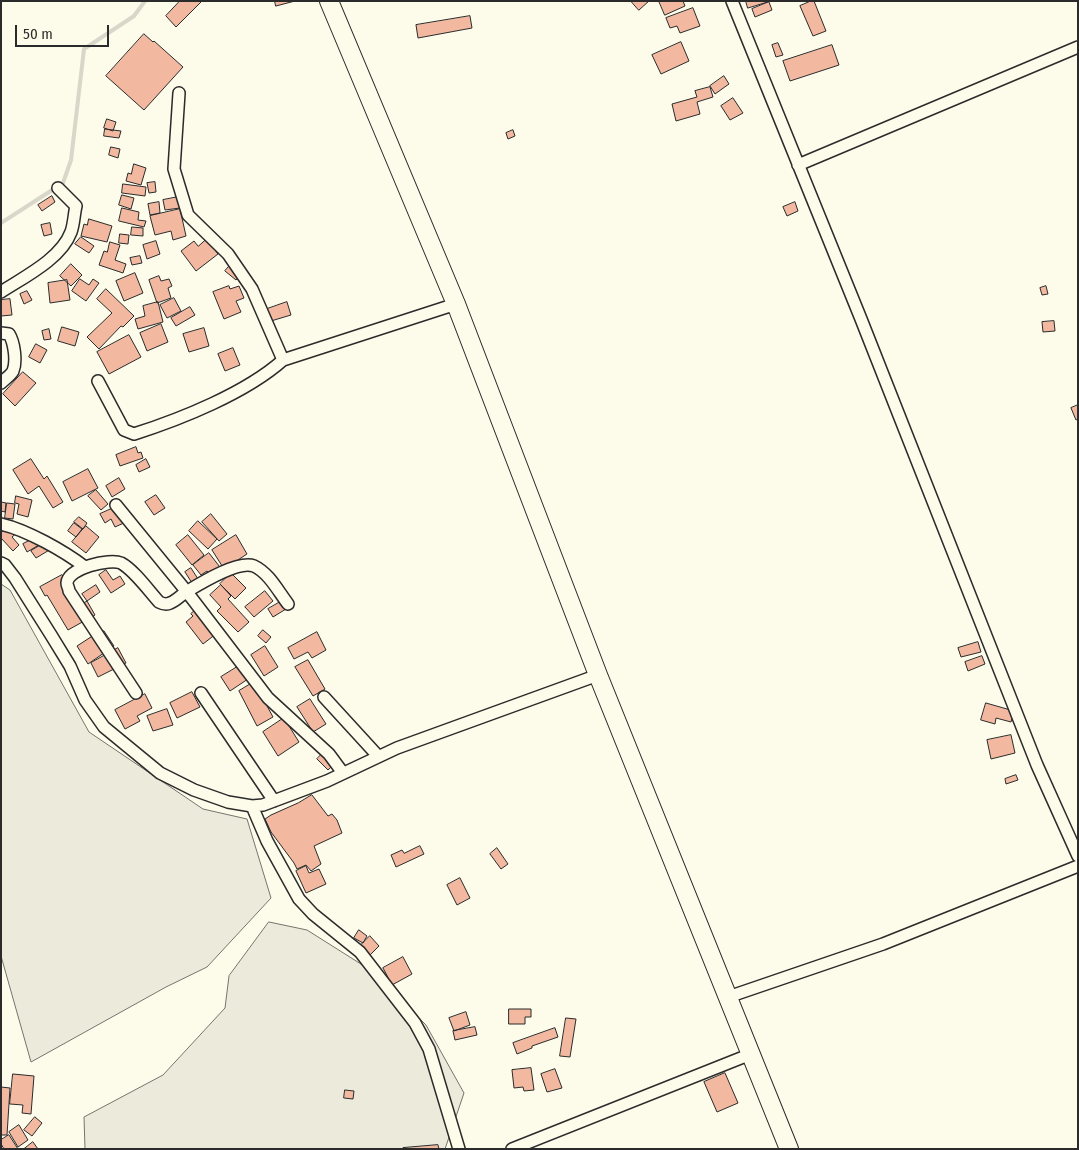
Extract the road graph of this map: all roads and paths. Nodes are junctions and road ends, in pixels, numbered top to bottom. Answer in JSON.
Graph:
{"nodes":[{"id":1,"x":732,"y":1,"type":"edge"},
{"id":2,"x":333,"y":3,"type":"edge"},
{"id":3,"x":1078,"y":47,"type":"edge"},
{"id":4,"x":179,"y":93,"type":"dead end"},
{"id":5,"x":798,"y":165,"type":"junction"},
{"id":6,"x":58,"y":188,"type":"dead end"},
{"id":7,"x":1,"y":292,"type":"edge"},
{"id":8,"x":456,"y":304,"type":"junction"},
{"id":9,"x":1,"y":333,"type":"edge"},
{"id":10,"x":283,"y":360,"type":"junction"},
{"id":11,"x":98,"y":381,"type":"dead end"},
{"id":12,"x":1,"y":383,"type":"edge"},
{"id":13,"x":116,"y":505,"type":"dead end"},
{"id":14,"x":1,"y":524,"type":"edge"},
{"id":15,"x":2,"y":562,"type":"edge"},
{"id":16,"x":85,"y":567,"type":"junction"},
{"id":17,"x":187,"y":592,"type":"junction"},
{"id":18,"x":288,"y":604,"type":"dead end"},
{"id":19,"x":598,"y":675,"type":"junction"},
{"id":20,"x":136,"y":693,"type":"dead end"},
{"id":21,"x":201,"y":693,"type":"dead end"},
{"id":22,"x":324,"y":697,"type":"dead end"},
{"id":23,"x":378,"y":756,"type":"junction"},
{"id":24,"x":343,"y":773,"type":"junction"},
{"id":25,"x":274,"y":802,"type":"junction"},
{"id":26,"x":252,"y":806,"type":"junction"},
{"id":27,"x":1078,"y":856,"type":"edge"},
{"id":28,"x":1078,"y":866,"type":"edge"},
{"id":29,"x":728,"y":997,"type":"junction"},
{"id":30,"x":751,"y":1054,"type":"junction"},
{"id":31,"x":516,"y":1148,"type":"edge"},
{"id":32,"x":459,"y":1149,"type":"edge"},
{"id":33,"x":789,"y":1149,"type":"edge"}],
"edges":[{"from":1,"to":5,"type":"street"},
{"from":2,"to":8,"type":"main road"},
{"from":3,"to":5,"type":"street"},
{"from":4,"to":10,"type":"street"},
{"from":5,"to":27,"type":"street"},
{"from":6,"to":7,"type":"street"},
{"from":8,"to":10,"type":"street"},
{"from":8,"to":19,"type":"main road"},
{"from":9,"to":12,"type":"street"},
{"from":10,"to":11,"type":"street"},
{"from":13,"to":17,"type":"street"},
{"from":14,"to":16,"type":"street"},
{"from":15,"to":26,"type":"street"},
{"from":16,"to":17,"type":"street"},
{"from":16,"to":20,"type":"street"},
{"from":17,"to":18,"type":"street"},
{"from":17,"to":24,"type":"street"},
{"from":19,"to":23,"type":"street"},
{"from":19,"to":29,"type":"main road"},
{"from":21,"to":25,"type":"street"},
{"from":22,"to":23,"type":"street"},
{"from":23,"to":24,"type":"street"},
{"from":24,"to":25,"type":"street"},
{"from":25,"to":26,"type":"street"},
{"from":26,"to":32,"type":"street"},
{"from":28,"to":29,"type":"street"},
{"from":29,"to":30,"type":"main road"},
{"from":30,"to":31,"type":"street"},
{"from":30,"to":33,"type":"main road"}]}
